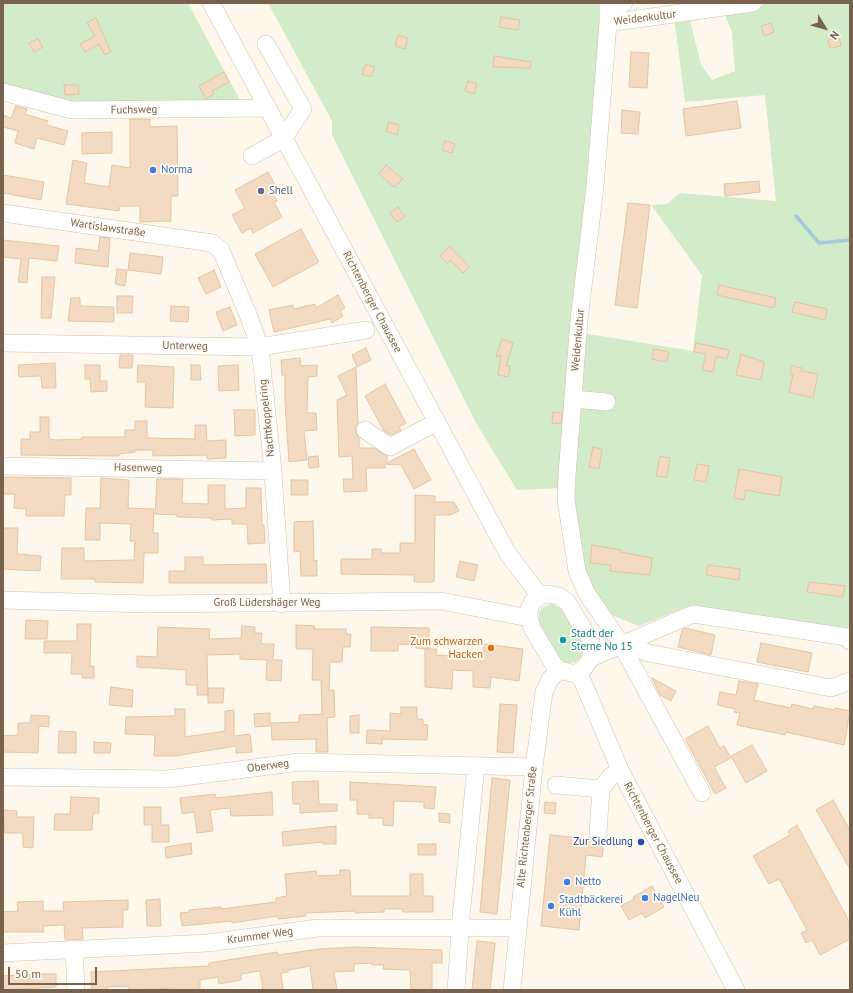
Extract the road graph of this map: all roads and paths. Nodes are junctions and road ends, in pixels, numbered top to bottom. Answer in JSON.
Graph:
{"nodes":[{"id":1,"x":211,"y":3,"type":"edge"},
{"id":2,"x":624,"y":3,"type":"edge"},
{"id":3,"x":753,"y":3,"type":"edge"},
{"id":4,"x":608,"y":13,"type":"edge"},
{"id":5,"x":266,"y":44,"type":"dead end"},
{"id":6,"x":3,"y":92,"type":"edge"},
{"id":7,"x":267,"y":108,"type":"junction"},
{"id":8,"x":283,"y":139,"type":"junction"},
{"id":9,"x":252,"y":156,"type":"dead end"},
{"id":10,"x":3,"y":213,"type":"edge"},
{"id":11,"x":212,"y":243,"type":"joint"},
{"id":12,"x":366,"y":330,"type":"dead end"},
{"id":13,"x":3,"y":342,"type":"edge"},
{"id":14,"x":260,"y":348,"type":"junction"},
{"id":15,"x":573,"y":399,"type":"junction"},
{"id":16,"x":607,"y":402,"type":"dead end"},
{"id":17,"x":437,"y":422,"type":"junction"},
{"id":18,"x":365,"y":430,"type":"dead end"},
{"id":19,"x":3,"y":466,"type":"edge"},
{"id":20,"x":273,"y":471,"type":"junction"},
{"id":21,"x":540,"y":596,"type":"junction"},
{"id":22,"x":3,"y":600,"type":"edge"},
{"id":23,"x":282,"y":604,"type":"junction"},
{"id":24,"x":528,"y":618,"type":"junction"},
{"id":25,"x":589,"y":637,"type":"junction"},
{"id":26,"x":850,"y":642,"type":"edge"},
{"id":27,"x":621,"y":644,"type":"junction"},
{"id":28,"x":591,"y":658,"type":"junction"},
{"id":29,"x":560,"y":670,"type":"junction"},
{"id":30,"x":577,"y":673,"type":"junction"},
{"id":31,"x":850,"y":680,"type":"edge"},
{"id":32,"x":476,"y":766,"type":"junction"},
{"id":33,"x":534,"y":767,"type":"junction"},
{"id":34,"x":620,"y":770,"type":"junction"},
{"id":35,"x":3,"y":777,"type":"edge"},
{"id":36,"x":556,"y":785,"type":"dead end"},
{"id":37,"x":601,"y":789,"type":"junction"},
{"id":38,"x":702,"y":793,"type":"dead end"},
{"id":39,"x":598,"y":833,"type":"dead end"},
{"id":40,"x":461,"y":928,"type":"junction"},
{"id":41,"x":517,"y":928,"type":"junction"},
{"id":42,"x":74,"y":950,"type":"junction"},
{"id":43,"x":3,"y":953,"type":"edge"},
{"id":44,"x":76,"y":990,"type":"edge"},
{"id":45,"x":456,"y":990,"type":"edge"},
{"id":46,"x":512,"y":990,"type":"edge"},
{"id":47,"x":736,"y":990,"type":"edge"}],
"edges":[{"from":1,"to":7,"type":"street","name":"Richtenberger Chaussee"},
{"from":2,"to":4,"type":"street"},
{"from":3,"to":4,"type":"street","name":"Weidenkultur"},
{"from":4,"to":15,"type":"street","name":"Weidenkultur"},
{"from":5,"to":8,"type":"street"},
{"from":6,"to":7,"type":"street","name":"Fuchsweg"},
{"from":7,"to":8,"type":"street","name":"Richtenberger Chaussee"},
{"from":8,"to":9,"type":"street"},
{"from":8,"to":17,"type":"street","name":"Richtenberger Chaussee"},
{"from":10,"to":11,"type":"street","name":"Wartislawstraße"},
{"from":11,"to":14,"type":"street","name":"Nachtkoppelring"},
{"from":12,"to":14,"type":"street","name":"Unterweg"},
{"from":13,"to":14,"type":"street","name":"Unterweg"},
{"from":14,"to":20,"type":"street","name":"Nachtkoppelring"},
{"from":15,"to":16,"type":"street"},
{"from":15,"to":27,"type":"street","name":"Weidenkultur"},
{"from":17,"to":18,"type":"street"},
{"from":17,"to":21,"type":"street","name":"Richtenberger Chaussee"},
{"from":19,"to":20,"type":"street","name":"Hasenweg"},
{"from":20,"to":23,"type":"street","name":"Nachtkoppelring"},
{"from":21,"to":24,"type":"street"},
{"from":21,"to":25,"type":"street"},
{"from":22,"to":23,"type":"street","name":"Groß Lüdershäger Weg"},
{"from":23,"to":24,"type":"street","name":"Groß Lüdershäger Weg"},
{"from":24,"to":29,"type":"street"},
{"from":25,"to":27,"type":"street"},
{"from":25,"to":28,"type":"street"},
{"from":26,"to":27,"type":"street"},
{"from":27,"to":28,"type":"street"},
{"from":27,"to":31,"type":"street"},
{"from":27,"to":38,"type":"street","name":"Weidenkultur"},
{"from":28,"to":30,"type":"street"},
{"from":29,"to":30,"type":"street"},
{"from":29,"to":33,"type":"street","name":"Alte Richtenberger Straße"},
{"from":30,"to":34,"type":"street","name":"Richtenberger Chaussee"},
{"from":32,"to":33,"type":"street","name":"Oberweg"},
{"from":32,"to":35,"type":"street","name":"Oberweg"},
{"from":32,"to":40,"type":"street"},
{"from":33,"to":41,"type":"street","name":"Alte Richtenberger Straße"},
{"from":34,"to":37,"type":"street"},
{"from":34,"to":47,"type":"street","name":"Richtenberger Chaussee"},
{"from":36,"to":37,"type":"street"},
{"from":37,"to":39,"type":"street"},
{"from":40,"to":41,"type":"street","name":"Krummer Weg"},
{"from":40,"to":42,"type":"street","name":"Krummer Weg"},
{"from":40,"to":45,"type":"street"},
{"from":41,"to":46,"type":"street","name":"Alte Richtenberger Straße"},
{"from":42,"to":43,"type":"street","name":"Krummer Weg"},
{"from":42,"to":44,"type":"street"}]}
